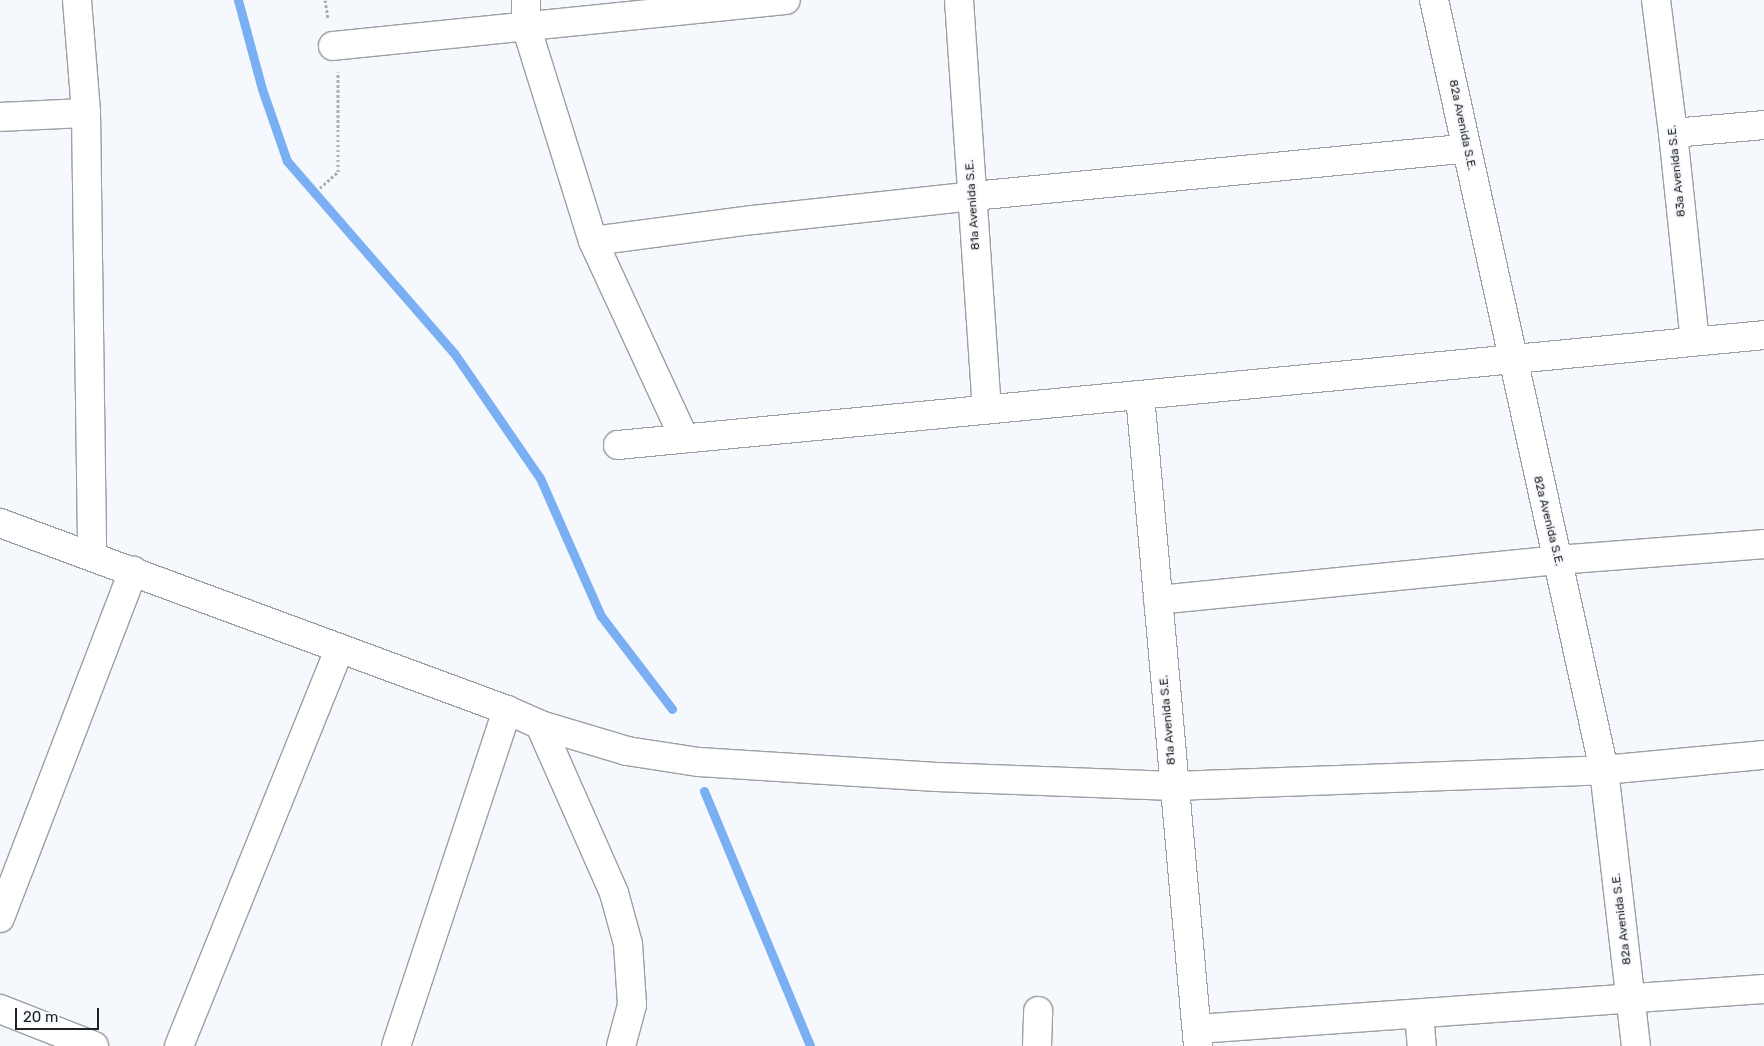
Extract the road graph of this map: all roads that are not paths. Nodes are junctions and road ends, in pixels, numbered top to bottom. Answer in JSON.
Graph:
{"nodes":[{"id":1,"x":77,"y":0,"type":"edge"},
{"id":2,"x":786,"y":0,"type":"edge"},
{"id":3,"x":959,"y":0,"type":"edge"},
{"id":4,"x":1434,"y":0,"type":"edge"},
{"id":5,"x":1656,"y":0,"type":"edge"},
{"id":6,"x":741,"y":2,"type":"edge"},
{"id":7,"x":526,"y":13,"type":"edge"},
{"id":8,"x":333,"y":46,"type":"road end"},
{"id":9,"x":86,"y":113,"type":"junction"},
{"id":10,"x":0,"y":117,"type":"edge"},
{"id":11,"x":1764,"y":125,"type":"edge"},
{"id":12,"x":1673,"y":133,"type":"junction"},
{"id":13,"x":1467,"y":148,"type":"junction"},
{"id":14,"x":972,"y":196,"type":"junction"},
{"id":15,"x":594,"y":241,"type":"junction"},
{"id":16,"x":1764,"y":335,"type":"edge"},
{"id":17,"x":1695,"y":342,"type":"junction"},
{"id":18,"x":1513,"y":359,"type":"junction"},
{"id":19,"x":1140,"y":395,"type":"junction"},
{"id":20,"x":987,"y":410,"type":"junction"},
{"id":21,"x":684,"y":438,"type":"junction"},
{"id":22,"x":618,"y":445,"type":"dead end"},
{"id":23,"x":0,"y":523,"type":"edge"},
{"id":24,"x":1764,"y":544,"type":"edge"},
{"id":25,"x":92,"y":556,"type":"junction"},
{"id":26,"x":1558,"y":560,"type":"junction"},
{"id":27,"x":132,"y":571,"type":"junction"},
{"id":28,"x":1158,"y":600,"type":"junction"},
{"id":29,"x":340,"y":648,"type":"junction"},
{"id":30,"x":507,"y":710,"type":"junction"},
{"id":31,"x":540,"y":724,"type":"junction"},
{"id":32,"x":1764,"y":755,"type":"edge"},
{"id":33,"x":1604,"y":770,"type":"junction"},
{"id":34,"x":1174,"y":786,"type":"junction"},
{"id":35,"x":0,"y":918,"type":"edge"},
{"id":36,"x":1764,"y":989,"type":"edge"},
{"id":37,"x":1632,"y":1000,"type":"junction"},
{"id":38,"x":0,"y":1009,"type":"edge"},
{"id":39,"x":1038,"y":1011,"type":"dead end"},
{"id":40,"x":1419,"y":1014,"type":"junction"},
{"id":41,"x":1197,"y":1037,"type":"edge"},
{"id":42,"x":94,"y":1046,"type":"edge"},
{"id":43,"x":179,"y":1046,"type":"edge"},
{"id":44,"x":396,"y":1046,"type":"edge"},
{"id":45,"x":622,"y":1046,"type":"edge"},
{"id":46,"x":1037,"y":1046,"type":"edge"},
{"id":47,"x":1422,"y":1046,"type":"edge"},
{"id":48,"x":1636,"y":1046,"type":"edge"}],
"edges":[{"from":1,"to":9,"type":"street"},
{"from":2,"to":6,"type":"street"},
{"from":3,"to":14,"type":"street","name":"81a Avenida S.E."},
{"from":4,"to":13,"type":"street","name":"82a Avenida S.E."},
{"from":5,"to":12,"type":"street","name":"83a Avenida S.E."},
{"from":6,"to":7,"type":"street"},
{"from":7,"to":8,"type":"street"},
{"from":7,"to":15,"type":"street"},
{"from":9,"to":10,"type":"street"},
{"from":9,"to":25,"type":"street"},
{"from":11,"to":12,"type":"street"},
{"from":12,"to":17,"type":"street","name":"83a Avenida S.E."},
{"from":13,"to":14,"type":"street"},
{"from":13,"to":18,"type":"street","name":"82a Avenida S.E."},
{"from":14,"to":15,"type":"street"},
{"from":14,"to":20,"type":"street","name":"81a Avenida S.E."},
{"from":15,"to":21,"type":"street"},
{"from":16,"to":17,"type":"street"},
{"from":17,"to":18,"type":"street"},
{"from":18,"to":19,"type":"street"},
{"from":18,"to":26,"type":"street","name":"82a Avenida S.E."},
{"from":19,"to":20,"type":"street"},
{"from":19,"to":28,"type":"street","name":"81a Avenida S.E."},
{"from":20,"to":21,"type":"street"},
{"from":21,"to":22,"type":"street"},
{"from":23,"to":25,"type":"street"},
{"from":24,"to":26,"type":"street"},
{"from":25,"to":27,"type":"street"},
{"from":26,"to":28,"type":"street"},
{"from":26,"to":33,"type":"street","name":"82a Avenida S.E."},
{"from":27,"to":29,"type":"street"},
{"from":27,"to":35,"type":"street"},
{"from":28,"to":34,"type":"street","name":"81a Avenida S.E."},
{"from":29,"to":30,"type":"street"},
{"from":29,"to":43,"type":"street"},
{"from":30,"to":31,"type":"street"},
{"from":30,"to":44,"type":"street"},
{"from":31,"to":34,"type":"street"},
{"from":31,"to":45,"type":"street"},
{"from":32,"to":33,"type":"street"},
{"from":33,"to":34,"type":"street"},
{"from":33,"to":37,"type":"street","name":"82a Avenida S.E."},
{"from":34,"to":41,"type":"street","name":"81a Avenida S.E."},
{"from":36,"to":37,"type":"street"},
{"from":37,"to":40,"type":"street"},
{"from":37,"to":48,"type":"street","name":"82a Avenida S.E."},
{"from":38,"to":42,"type":"street"},
{"from":39,"to":46,"type":"street"},
{"from":40,"to":41,"type":"street"},
{"from":40,"to":47,"type":"street"}]}
